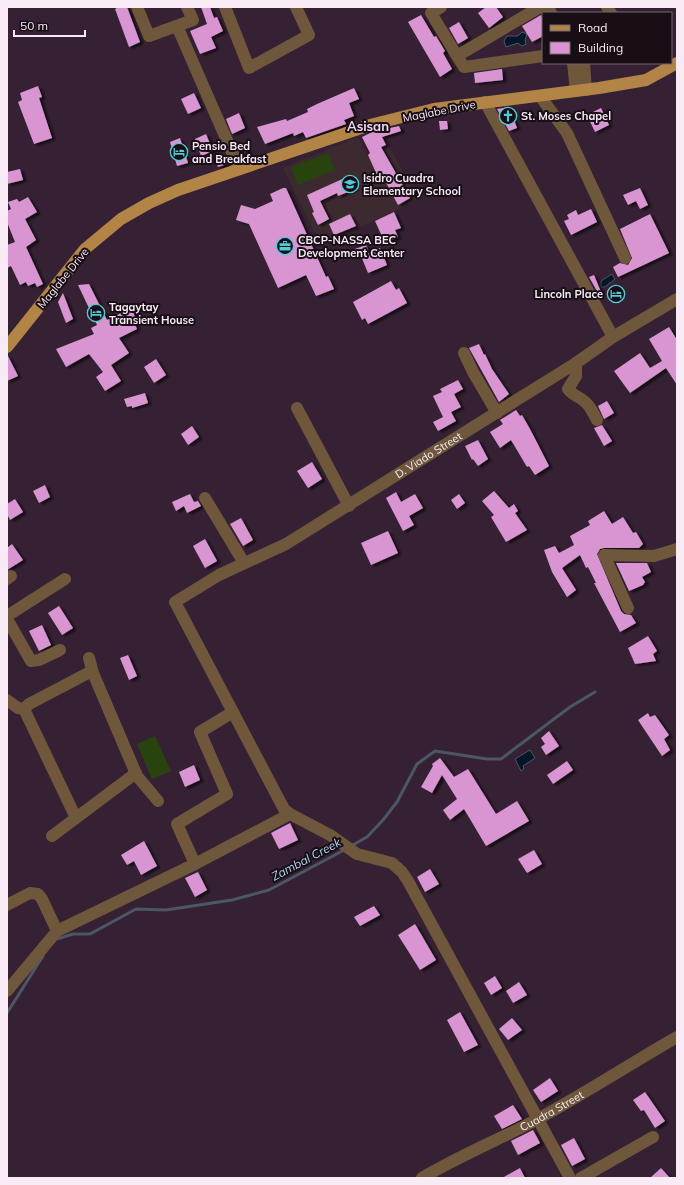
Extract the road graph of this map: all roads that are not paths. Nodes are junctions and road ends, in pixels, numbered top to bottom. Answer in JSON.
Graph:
{"nodes":[{"id":1,"x":137,"y":7,"type":"edge"},
{"id":2,"x":187,"y":7,"type":"edge"},
{"id":3,"x":224,"y":7,"type":"edge"},
{"id":4,"x":296,"y":7,"type":"edge"},
{"id":5,"x":441,"y":7,"type":"edge"},
{"id":6,"x":540,"y":7,"type":"edge"},
{"id":7,"x":177,"y":26,"type":"junction"},
{"id":8,"x":457,"y":56,"type":"junction"},
{"id":9,"x":542,"y":56,"type":"edge"},
{"id":10,"x":677,"y":63,"type":"edge"},
{"id":11,"x":573,"y":64,"type":"edge"},
{"id":12,"x":584,"y":64,"type":"edge"},
{"id":13,"x":581,"y":90,"type":"junction"},
{"id":14,"x":540,"y":96,"type":"junction"},
{"id":15,"x":485,"y":102,"type":"junction"},
{"id":16,"x":239,"y":168,"type":"junction"},
{"id":17,"x":625,"y":258,"type":"dead end"},
{"id":18,"x":677,"y":299,"type":"edge"},
{"id":19,"x":613,"y":336,"type":"junction"},
{"id":20,"x":7,"y":347,"type":"edge"},
{"id":21,"x":464,"y":353,"type":"dead end"},
{"id":22,"x":576,"y":363,"type":"junction"},
{"id":23,"x":297,"y":408,"type":"dead end"},
{"id":24,"x":497,"y":413,"type":"junction"},
{"id":25,"x":597,"y":420,"type":"dead end"},
{"id":26,"x":204,"y":498,"type":"dead end"},
{"id":27,"x":349,"y":506,"type":"junction"},
{"id":28,"x":677,"y":549,"type":"edge"},
{"id":29,"x":244,"y":563,"type":"junction"},
{"id":30,"x":65,"y":579,"type":"dead end"},
{"id":31,"x":628,"y":608,"type":"dead end"},
{"id":32,"x":7,"y":618,"type":"edge"},
{"id":33,"x":60,"y":650,"type":"dead end"},
{"id":34,"x":89,"y":658,"type":"dead end"},
{"id":35,"x":92,"y":671,"type":"junction"},
{"id":36,"x":7,"y":700,"type":"edge"},
{"id":37,"x":24,"y":709,"type":"junction"},
{"id":38,"x":233,"y":712,"type":"junction"},
{"id":39,"x":136,"y":773,"type":"junction"},
{"id":40,"x":158,"y":801,"type":"dead end"},
{"id":41,"x":290,"y":814,"type":"junction"},
{"id":42,"x":76,"y":818,"type":"junction"},
{"id":43,"x":52,"y":836,"type":"dead end"},
{"id":44,"x":195,"y":864,"type":"junction"},
{"id":45,"x":7,"y":905,"type":"edge"},
{"id":46,"x":57,"y":931,"type":"junction"},
{"id":47,"x":7,"y":991,"type":"edge"},
{"id":48,"x":677,"y":1036,"type":"edge"},
{"id":49,"x":538,"y":1119,"type":"junction"},
{"id":50,"x":653,"y":1137,"type":"dead end"},
{"id":51,"x":422,"y":1178,"type":"edge"},
{"id":52,"x":570,"y":1178,"type":"edge"},
{"id":53,"x":581,"y":1178,"type":"edge"}],
"edges":[{"from":1,"to":7,"type":"street"},
{"from":2,"to":7,"type":"street"},
{"from":3,"to":4,"type":"street"},
{"from":5,"to":8,"type":"street"},
{"from":6,"to":8,"type":"street"},
{"from":7,"to":16,"type":"street"},
{"from":8,"to":9,"type":"street"},
{"from":10,"to":13,"type":"main road","name":"Maglabe Drive"},
{"from":11,"to":13,"type":"street"},
{"from":12,"to":13,"type":"street"},
{"from":13,"to":14,"type":"main road","name":"Maglabe Drive"},
{"from":14,"to":15,"type":"main road","name":"Maglabe Drive"},
{"from":14,"to":17,"type":"street"},
{"from":15,"to":16,"type":"main road","name":"Maglabe Drive"},
{"from":15,"to":19,"type":"street"},
{"from":16,"to":20,"type":"main road","name":"Maglabe Drive"},
{"from":18,"to":19,"type":"street","name":"D. Viado Street"},
{"from":19,"to":22,"type":"street","name":"D. Viado Street"},
{"from":21,"to":24,"type":"street"},
{"from":22,"to":24,"type":"street","name":"D. Viado Street"},
{"from":22,"to":25,"type":"street"},
{"from":23,"to":27,"type":"street"},
{"from":24,"to":27,"type":"street","name":"D. Viado Street"},
{"from":26,"to":29,"type":"street"},
{"from":27,"to":29,"type":"street","name":"D. Viado Street"},
{"from":28,"to":31,"type":"street"},
{"from":29,"to":38,"type":"street","name":"D. Viado Street"},
{"from":30,"to":32,"type":"street"},
{"from":32,"to":33,"type":"street"},
{"from":34,"to":35,"type":"street"},
{"from":35,"to":37,"type":"street"},
{"from":35,"to":39,"type":"street"},
{"from":36,"to":37,"type":"street"},
{"from":37,"to":42,"type":"street"},
{"from":38,"to":41,"type":"street"},
{"from":38,"to":44,"type":"street"},
{"from":39,"to":40,"type":"street"},
{"from":39,"to":42,"type":"street"},
{"from":41,"to":44,"type":"street"},
{"from":41,"to":49,"type":"street"},
{"from":42,"to":43,"type":"street"},
{"from":44,"to":46,"type":"street"},
{"from":45,"to":46,"type":"street"},
{"from":46,"to":47,"type":"street"},
{"from":48,"to":49,"type":"street","name":"Cuadra Street"},
{"from":49,"to":51,"type":"street","name":"Cuadra Street"},
{"from":49,"to":52,"type":"street"},
{"from":50,"to":53,"type":"street"}]}
